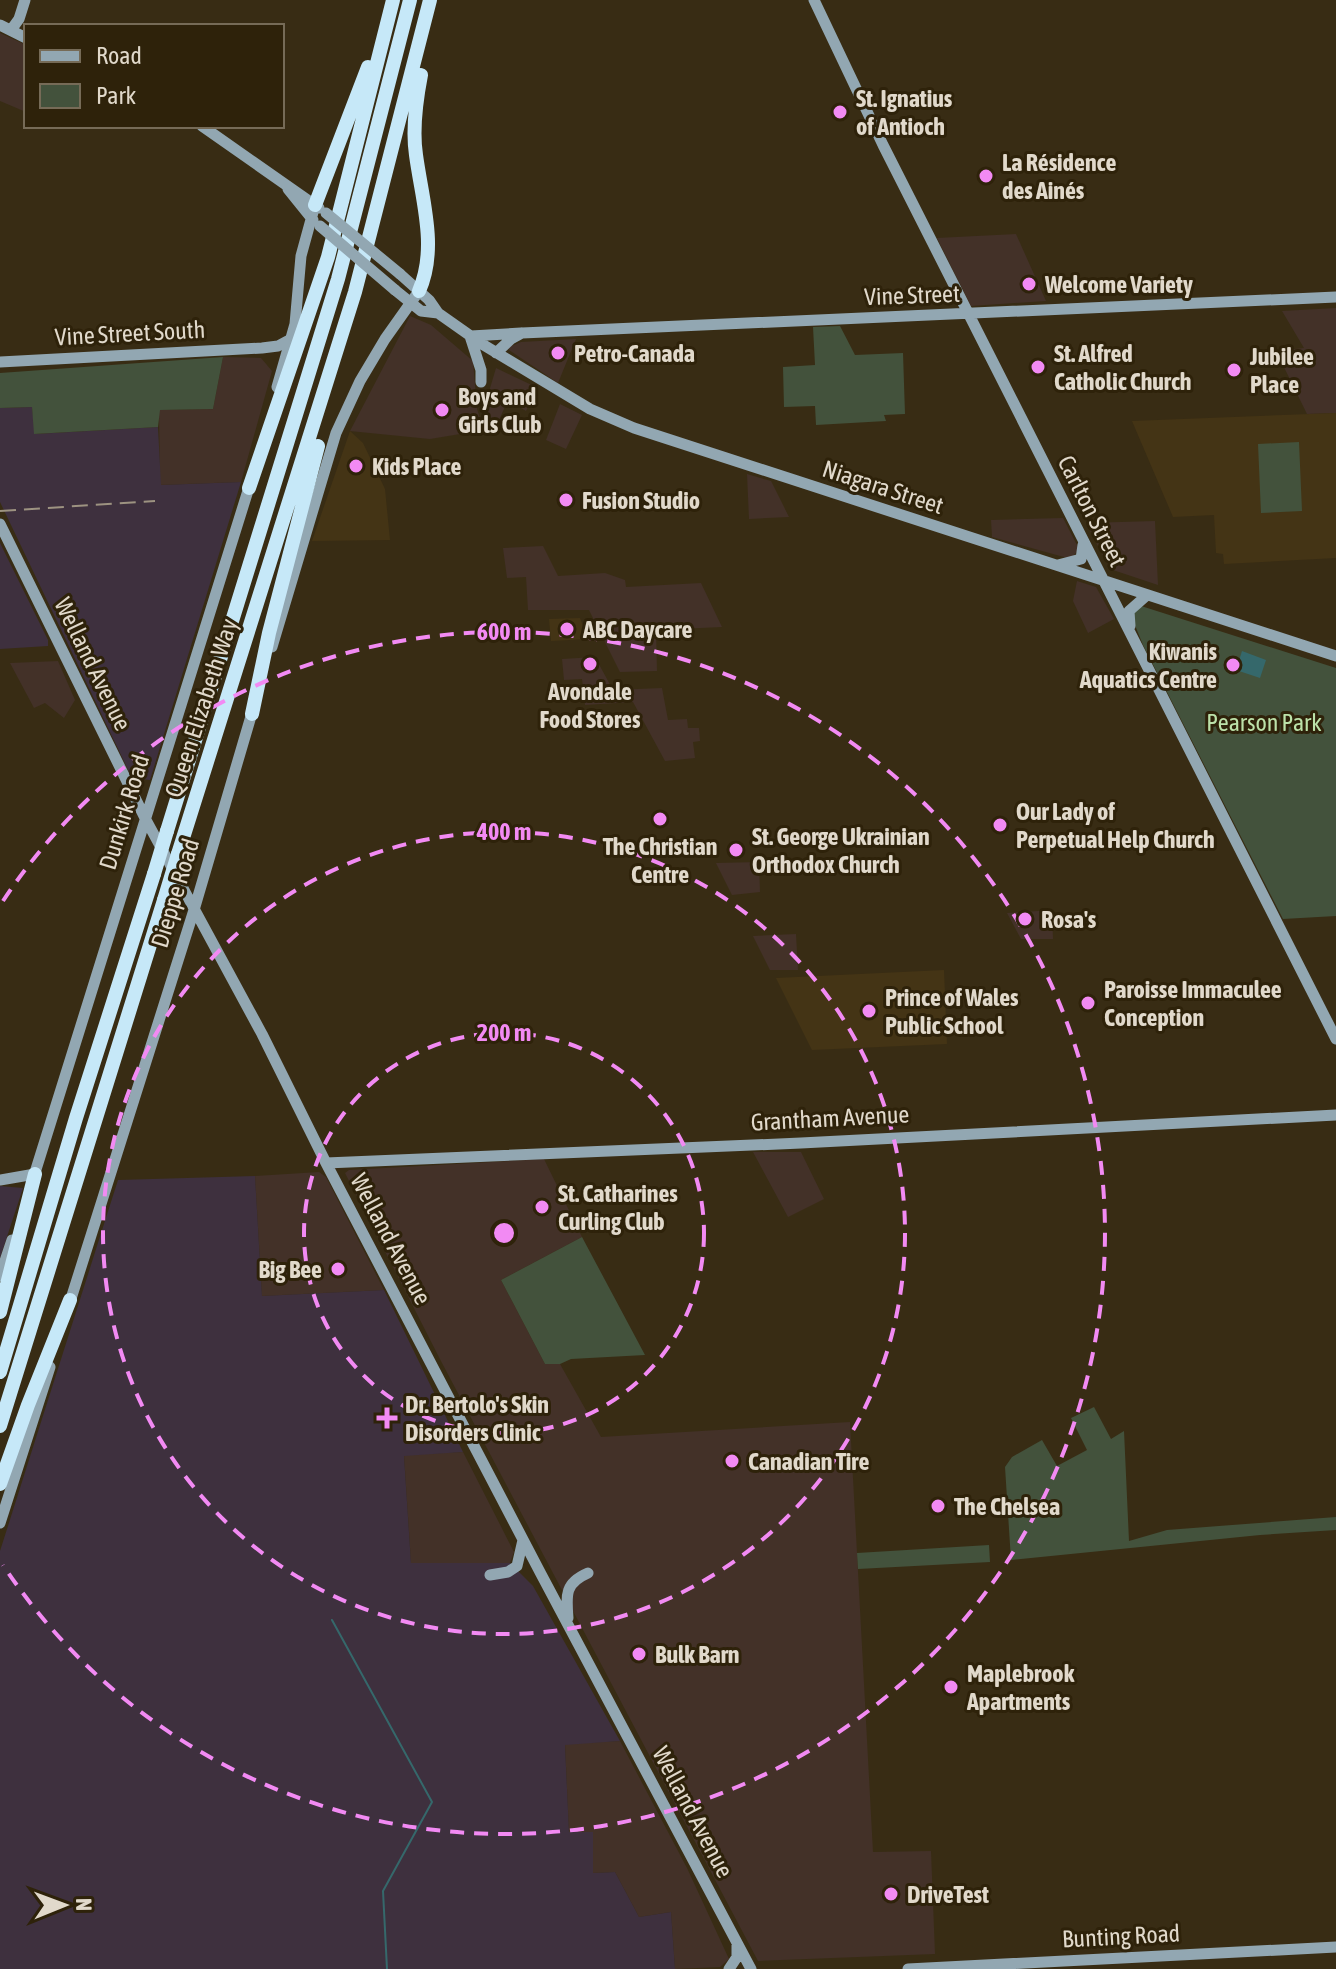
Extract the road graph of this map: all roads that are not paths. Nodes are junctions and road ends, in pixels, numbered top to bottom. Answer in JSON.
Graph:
{"nodes":[{"id":1,"x":25,"y":0,"type":"edge"},
{"id":2,"x":410,"y":0,"type":"edge"},
{"id":3,"x":430,"y":0,"type":"edge"},
{"id":4,"x":438,"y":0,"type":"edge"},
{"id":5,"x":814,"y":0,"type":"edge"},
{"id":6,"x":393,"y":2,"type":"edge"},
{"id":7,"x":6,"y":28,"type":"edge"},
{"id":8,"x":24,"y":37,"type":"edge"},
{"id":9,"x":205,"y":128,"type":"edge"},
{"id":10,"x":317,"y":212,"type":"junction"},
{"id":11,"x":415,"y":297,"type":"junction"},
{"id":12,"x":1336,"y":297,"type":"edge"},
{"id":13,"x":969,"y":315,"type":"junction"},
{"id":14,"x":522,"y":333,"type":"junction"},
{"id":15,"x":470,"y":336,"type":"junction"},
{"id":16,"x":291,"y":339,"type":"junction"},
{"id":17,"x":340,"y":340,"type":"junction"},
{"id":18,"x":262,"y":348,"type":"junction"},
{"id":19,"x":496,"y":353,"type":"junction"},
{"id":20,"x":0,"y":362,"type":"edge"},
{"id":21,"x":282,"y":367,"type":"junction"},
{"id":22,"x":481,"y":382,"type":"dead end"},
{"id":23,"x":249,"y":488,"type":"junction"},
{"id":24,"x":0,"y":524,"type":"edge"},
{"id":25,"x":1082,"y":540,"type":"junction"},
{"id":26,"x":1053,"y":565,"type":"junction"},
{"id":27,"x":1103,"y":582,"type":"junction"},
{"id":28,"x":1146,"y":596,"type":"junction"},
{"id":29,"x":1131,"y":631,"type":"junction"},
{"id":30,"x":1336,"y":656,"type":"edge"},
{"id":31,"x":252,"y":714,"type":"junction"},
{"id":32,"x":156,"y":781,"type":"junction"},
{"id":33,"x":129,"y":783,"type":"junction"},
{"id":34,"x":145,"y":818,"type":"junction"},
{"id":35,"x":194,"y":910,"type":"junction"},
{"id":36,"x":182,"y":941,"type":"junction"},
{"id":37,"x":211,"y":943,"type":"junction"},
{"id":38,"x":1336,"y":1039,"type":"edge"},
{"id":39,"x":1336,"y":1115,"type":"edge"},
{"id":40,"x":326,"y":1163,"type":"junction"},
{"id":41,"x":35,"y":1174,"type":"junction"},
{"id":42,"x":5,"y":1180,"type":"edge"},
{"id":43,"x":27,"y":1198,"type":"junction"},
{"id":44,"x":0,"y":1276,"type":"edge"},
{"id":45,"x":70,"y":1300,"type":"junction"},
{"id":46,"x":0,"y":1312,"type":"edge"},
{"id":47,"x":0,"y":1372,"type":"edge"},
{"id":48,"x":0,"y":1426,"type":"edge"},
{"id":49,"x":0,"y":1484,"type":"edge"},
{"id":50,"x":0,"y":1523,"type":"edge"},
{"id":51,"x":523,"y":1540,"type":"junction"},
{"id":52,"x":588,"y":1573,"type":"dead end"},
{"id":53,"x":490,"y":1575,"type":"dead end"},
{"id":54,"x":568,"y":1623,"type":"junction"},
{"id":55,"x":736,"y":1940,"type":"junction"},
{"id":56,"x":1336,"y":1947,"type":"edge"},
{"id":57,"x":729,"y":1969,"type":"edge"},
{"id":58,"x":751,"y":1969,"type":"edge"},
{"id":59,"x":908,"y":1969,"type":"edge"}],
"edges":[{"from":1,"to":7,"type":"main road"},
{"from":2,"to":47,"type":"highway","name":"Queen Elizabeth Way","bridge":true},
{"from":3,"to":17,"type":"highway","name":"Queen Elizabeth Way"},
{"from":4,"to":11,"type":"highway"},
{"from":5,"to":13,"type":"main road","name":"Carlton Street"},
{"from":6,"to":10,"type":"highway"},
{"from":6,"to":23,"type":"highway"},
{"from":7,"to":8,"type":"main road"},
{"from":9,"to":10,"type":"main road","name":"Niagara Street"},
{"from":10,"to":11,"type":"main road","name":"Niagara Street","bridge":true},
{"from":10,"to":11,"type":"main road","name":"Niagara Street","bridge":true},
{"from":10,"to":16,"type":"main road","name":"Dunkirk Road"},
{"from":11,"to":15,"type":"main road","name":"Niagara Street"},
{"from":11,"to":31,"type":"main road","name":"Dieppe Road"},
{"from":12,"to":13,"type":"main road","name":"Vine Street"},
{"from":13,"to":14,"type":"main road","name":"Vine Street"},
{"from":13,"to":25,"type":"main road","name":"Carlton Street"},
{"from":14,"to":15,"type":"main road","name":"Vine Street"},
{"from":14,"to":19,"type":"main road"},
{"from":15,"to":19,"type":"main road","name":"Niagara Street"},
{"from":15,"to":22,"type":"main road"},
{"from":16,"to":18,"type":"main road","name":"Vine Street South"},
{"from":16,"to":21,"type":"main road","name":"Dunkirk Road"},
{"from":17,"to":31,"type":"highway"},
{"from":17,"to":48,"type":"highway","name":"Queen Elizabeth Way","bridge":true},
{"from":18,"to":20,"type":"main road","name":"Vine Street South"},
{"from":18,"to":21,"type":"main road"},
{"from":19,"to":26,"type":"main road","name":"Niagara Street"},
{"from":21,"to":23,"type":"main road","name":"Dunkirk Road"},
{"from":23,"to":32,"type":"main road","name":"Dunkirk Road"},
{"from":24,"to":33,"type":"main road","name":"Welland Avenue"},
{"from":25,"to":26,"type":"main road"},
{"from":25,"to":27,"type":"main road","name":"Carlton Street"},
{"from":26,"to":27,"type":"main road","name":"Niagara Street"},
{"from":27,"to":28,"type":"main road","name":"Niagara Street"},
{"from":27,"to":29,"type":"main road","name":"Carlton Street"},
{"from":28,"to":29,"type":"main road"},
{"from":28,"to":30,"type":"main road","name":"Niagara Street"},
{"from":29,"to":38,"type":"main road","name":"Carlton Street"},
{"from":31,"to":35,"type":"main road","name":"Dieppe Road"},
{"from":32,"to":33,"type":"main road"},
{"from":32,"to":34,"type":"main road","name":"Dunkirk Road"},
{"from":33,"to":34,"type":"main road","name":"Welland Avenue"},
{"from":34,"to":35,"type":"main road","name":"Welland Avenue"},
{"from":34,"to":41,"type":"main road","name":"Dunkirk Road"},
{"from":35,"to":36,"type":"main road","name":"Dieppe Road"},
{"from":35,"to":37,"type":"main road","name":"Welland Avenue"},
{"from":36,"to":37,"type":"main road"},
{"from":36,"to":45,"type":"main road","name":"Dieppe Road"},
{"from":37,"to":40,"type":"main road","name":"Welland Avenue"},
{"from":39,"to":40,"type":"main road","name":"Grantham Avenue"},
{"from":40,"to":51,"type":"main road","name":"Welland Avenue"},
{"from":41,"to":42,"type":"main road"},
{"from":41,"to":43,"type":"highway"},
{"from":42,"to":43,"type":"main road"},
{"from":43,"to":44,"type":"main road"},
{"from":43,"to":46,"type":"highway"},
{"from":45,"to":49,"type":"highway"},
{"from":45,"to":50,"type":"main road","name":"Dieppe Road"},
{"from":51,"to":53,"type":"main road"},
{"from":51,"to":54,"type":"main road","name":"Welland Avenue"},
{"from":52,"to":54,"type":"main road"},
{"from":54,"to":55,"type":"main road","name":"Welland Avenue"},
{"from":55,"to":57,"type":"main road"},
{"from":55,"to":58,"type":"main road","name":"Welland Avenue"},
{"from":56,"to":59,"type":"main road","name":"Bunting Road"}]}
